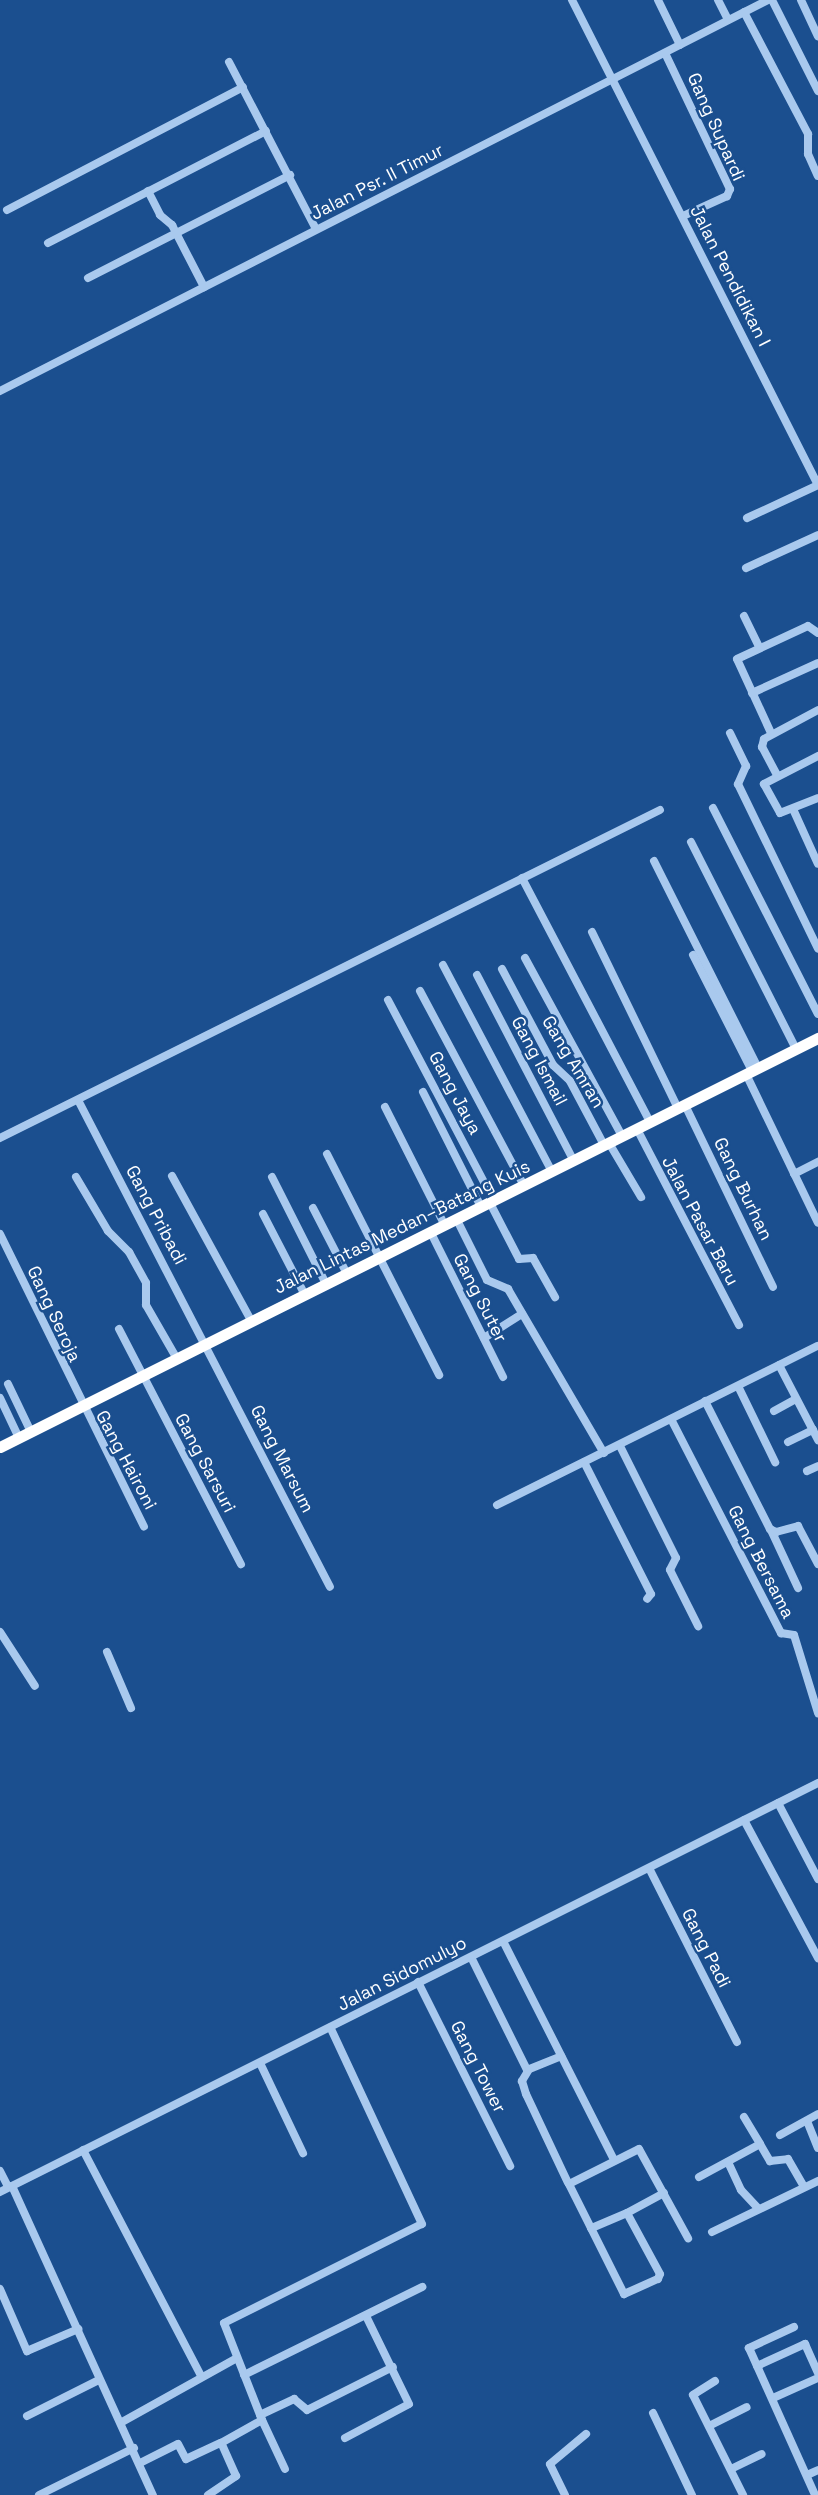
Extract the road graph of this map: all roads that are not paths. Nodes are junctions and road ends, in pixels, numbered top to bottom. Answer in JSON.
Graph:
{"nodes":[{"id":1,"x":572,"y":0,"type":"edge"},
{"id":2,"x":658,"y":0,"type":"edge"},
{"id":3,"x":718,"y":0,"type":"edge"},
{"id":4,"x":770,"y":0,"type":"edge"},
{"id":5,"x":801,"y":0,"type":"edge"},
{"id":6,"x":744,"y":12,"type":"junction"},
{"id":7,"x":728,"y":20,"type":"junction"},
{"id":8,"x":818,"y":36,"type":"edge"},
{"id":9,"x":680,"y":45,"type":"junction"},
{"id":10,"x":665,"y":53,"type":"junction"},
{"id":11,"x":229,"y":62,"type":"dead end"},
{"id":12,"x":613,"y":80,"type":"junction"},
{"id":13,"x":243,"y":87,"type":"junction"},
{"id":14,"x":818,"y":91,"type":"edge"},
{"id":15,"x":266,"y":131,"type":"junction"},
{"id":16,"x":818,"y":144,"type":"edge"},
{"id":17,"x":809,"y":147,"type":"junction"},
{"id":18,"x":290,"y":175,"type":"junction"},
{"id":19,"x":818,"y":176,"type":"edge"},
{"id":20,"x":148,"y":191,"type":"junction"},
{"id":21,"x":7,"y":210,"type":"dead end"},
{"id":22,"x":683,"y":216,"type":"junction"},
{"id":23,"x":316,"y":229,"type":"junction"},
{"id":24,"x":177,"y":234,"type":"junction"},
{"id":25,"x":48,"y":244,"type":"dead end"},
{"id":26,"x":88,"y":278,"type":"dead end"},
{"id":27,"x":204,"y":287,"type":"junction"},
{"id":28,"x":0,"y":391,"type":"edge"},
{"id":29,"x":818,"y":485,"type":"edge"},
{"id":30,"x":746,"y":518,"type":"dead end"},
{"id":31,"x":818,"y":534,"type":"edge"},
{"id":32,"x":746,"y":568,"type":"dead end"},
{"id":33,"x":744,"y":616,"type":"dead end"},
{"id":34,"x":818,"y":633,"type":"edge"},
{"id":35,"x":759,"y":647,"type":"junction"},
{"id":36,"x":818,"y":663,"type":"edge"},
{"id":37,"x":752,"y":693,"type":"junction"},
{"id":38,"x":818,"y":710,"type":"edge"},
{"id":39,"x":730,"y":733,"type":"dead end"},
{"id":40,"x":771,"y":733,"type":"junction"},
{"id":41,"x":818,"y":756,"type":"edge"},
{"id":42,"x":777,"y":775,"type":"junction"},
{"id":43,"x":818,"y":798,"type":"edge"},
{"id":44,"x":713,"y":808,"type":"dead end"},
{"id":45,"x":792,"y":809,"type":"junction"},
{"id":46,"x":660,"y":810,"type":"dead end"},
{"id":47,"x":691,"y":842,"type":"dead end"},
{"id":48,"x":654,"y":861,"type":"dead end"},
{"id":49,"x":818,"y":864,"type":"edge"},
{"id":50,"x":522,"y":878,"type":"junction"},
{"id":51,"x":592,"y":932,"type":"dead end"},
{"id":52,"x":818,"y":949,"type":"edge"},
{"id":53,"x":693,"y":955,"type":"dead end"},
{"id":54,"x":525,"y":958,"type":"dead end"},
{"id":55,"x":444,"y":965,"type":"dead end"},
{"id":56,"x":502,"y":969,"type":"dead end"},
{"id":57,"x":476,"y":975,"type":"dead end"},
{"id":58,"x":420,"y":991,"type":"dead end"},
{"id":59,"x":388,"y":1000,"type":"dead end"},
{"id":60,"x":818,"y":1014,"type":"edge"},
{"id":61,"x":818,"y":1038,"type":"edge"},
{"id":62,"x":796,"y":1049,"type":"junction"},
{"id":63,"x":752,"y":1071,"type":"junction"},
{"id":64,"x":423,"y":1092,"type":"dead end"},
{"id":65,"x":78,"y":1100,"type":"junction"},
{"id":66,"x":385,"y":1107,"type":"dead end"},
{"id":67,"x":682,"y":1107,"type":"junction"},
{"id":68,"x":650,"y":1122,"type":"junction"},
{"id":69,"x":637,"y":1129,"type":"junction"},
{"id":70,"x":622,"y":1136,"type":"junction"},
{"id":71,"x":0,"y":1138,"type":"edge"},
{"id":72,"x":606,"y":1144,"type":"junction"},
{"id":73,"x":327,"y":1154,"type":"dead end"},
{"id":74,"x":574,"y":1161,"type":"junction"},
{"id":75,"x":818,"y":1162,"type":"edge"},
{"id":76,"x":552,"y":1172,"type":"junction"},
{"id":77,"x":794,"y":1174,"type":"junction"},
{"id":78,"x":172,"y":1176,"type":"dead end"},
{"id":79,"x":76,"y":1177,"type":"dead end"},
{"id":80,"x":272,"y":1177,"type":"dead end"},
{"id":81,"x":524,"y":1186,"type":"junction"},
{"id":82,"x":641,"y":1198,"type":"dead end"},
{"id":83,"x":489,"y":1203,"type":"junction"},
{"id":84,"x":313,"y":1208,"type":"dead end"},
{"id":85,"x":263,"y":1214,"type":"dead end"},
{"id":86,"x":457,"y":1220,"type":"junction"},
{"id":87,"x":818,"y":1223,"type":"edge"},
{"id":88,"x":445,"y":1226,"type":"junction"},
{"id":89,"x":431,"y":1233,"type":"junction"},
{"id":90,"x":0,"y":1234,"type":"edge"},
{"id":91,"x":379,"y":1259,"type":"junction"},
{"id":92,"x":347,"y":1274,"type":"junction"},
{"id":93,"x":326,"y":1284,"type":"junction"},
{"id":94,"x":773,"y":1287,"type":"dead end"},
{"id":95,"x":305,"y":1295,"type":"junction"},
{"id":96,"x":554,"y":1298,"type":"dead end"},
{"id":97,"x":522,"y":1314,"type":"junction"},
{"id":98,"x":252,"y":1322,"type":"junction"},
{"id":99,"x":739,"y":1325,"type":"dead end"},
{"id":100,"x":118,"y":1329,"type":"dead end"},
{"id":101,"x":484,"y":1338,"type":"junction"},
{"id":102,"x":207,"y":1344,"type":"junction"},
{"id":103,"x":818,"y":1346,"type":"edge"},
{"id":104,"x":177,"y":1359,"type":"junction"},
{"id":105,"x":779,"y":1365,"type":"junction"},
{"id":106,"x":439,"y":1375,"type":"dead end"},
{"id":107,"x":142,"y":1376,"type":"junction"},
{"id":108,"x":503,"y":1377,"type":"dead end"},
{"id":109,"x":8,"y":1384,"type":"dead end"},
{"id":110,"x":738,"y":1386,"type":"junction"},
{"id":111,"x":0,"y":1398,"type":"edge"},
{"id":112,"x":796,"y":1399,"type":"junction"},
{"id":113,"x":705,"y":1401,"type":"junction"},
{"id":114,"x":81,"y":1406,"type":"junction"},
{"id":115,"x":774,"y":1411,"type":"dead end"},
{"id":116,"x":671,"y":1419,"type":"junction"},
{"id":117,"x":813,"y":1430,"type":"junction"},
{"id":118,"x":31,"y":1432,"type":"junction"},
{"id":119,"x":19,"y":1438,"type":"junction"},
{"id":120,"x":818,"y":1440,"type":"edge"},
{"id":121,"x":788,"y":1442,"type":"dead end"},
{"id":122,"x":620,"y":1446,"type":"junction"},
{"id":123,"x":0,"y":1447,"type":"edge"},
{"id":124,"x":604,"y":1452,"type":"junction"},
{"id":125,"x":584,"y":1462,"type":"junction"},
{"id":126,"x":775,"y":1462,"type":"dead end"},
{"id":127,"x":818,"y":1466,"type":"edge"},
{"id":128,"x":807,"y":1471,"type":"dead end"},
{"id":129,"x":497,"y":1505,"type":"dead end"},
{"id":130,"x":144,"y":1527,"type":"dead end"},
{"id":131,"x":772,"y":1530,"type":"junction"},
{"id":132,"x":240,"y":1564,"type":"dead end"},
{"id":133,"x":818,"y":1564,"type":"edge"},
{"id":134,"x":330,"y":1587,"type":"dead end"},
{"id":135,"x":798,"y":1588,"type":"dead end"},
{"id":136,"x":647,"y":1599,"type":"dead end"},
{"id":137,"x":698,"y":1626,"type":"dead end"},
{"id":138,"x":0,"y":1632,"type":"edge"},
{"id":139,"x":107,"y":1652,"type":"dead end"},
{"id":140,"x":35,"y":1686,"type":"dead end"},
{"id":141,"x":132,"y":1708,"type":"dead end"},
{"id":142,"x":818,"y":1713,"type":"edge"},
{"id":143,"x":818,"y":1783,"type":"edge"},
{"id":144,"x":778,"y":1803,"type":"junction"},
{"id":145,"x":744,"y":1820,"type":"junction"},
{"id":146,"x":649,"y":1868,"type":"junction"},
{"id":147,"x":818,"y":1879,"type":"edge"},
{"id":148,"x":503,"y":1941,"type":"junction"},
{"id":149,"x":471,"y":1957,"type":"junction"},
{"id":150,"x":818,"y":1958,"type":"edge"},
{"id":151,"x":418,"y":1982,"type":"junction"},
{"id":152,"x":330,"y":2027,"type":"junction"},
{"id":153,"x":736,"y":2042,"type":"dead end"},
{"id":154,"x":561,"y":2056,"type":"junction"},
{"id":155,"x":260,"y":2063,"type":"junction"},
{"id":156,"x":528,"y":2071,"type":"junction"},
{"id":157,"x":818,"y":2114,"type":"edge"},
{"id":158,"x":744,"y":2117,"type":"dead end"},
{"id":159,"x":807,"y":2121,"type":"junction"},
{"id":160,"x":780,"y":2135,"type":"dead end"},
{"id":161,"x":760,"y":2144,"type":"junction"},
{"id":162,"x":818,"y":2148,"type":"edge"},
{"id":163,"x":83,"y":2150,"type":"junction"},
{"id":164,"x":303,"y":2153,"type":"dead end"},
{"id":165,"x":613,"y":2158,"type":"junction"},
{"id":166,"x":728,"y":2162,"type":"junction"},
{"id":167,"x":510,"y":2166,"type":"dead end"},
{"id":168,"x":0,"y":2171,"type":"edge"},
{"id":169,"x":698,"y":2177,"type":"dead end"},
{"id":170,"x":818,"y":2181,"type":"edge"},
{"id":171,"x":568,"y":2183,"type":"junction"},
{"id":172,"x":10,"y":2186,"type":"junction"},
{"id":173,"x":804,"y":2187,"type":"junction"},
{"id":174,"x":0,"y":2192,"type":"edge"},
{"id":175,"x":664,"y":2193,"type":"junction"},
{"id":176,"x":758,"y":2208,"type":"junction"},
{"id":177,"x":626,"y":2213,"type":"junction"},
{"id":178,"x":591,"y":2228,"type":"junction"},
{"id":179,"x":712,"y":2232,"type":"dead end"},
{"id":180,"x":688,"y":2238,"type":"dead end"},
{"id":181,"x":422,"y":2288,"type":"dead end"},
{"id":182,"x":0,"y":2289,"type":"edge"},
{"id":183,"x":366,"y":2316,"type":"junction"},
{"id":184,"x":794,"y":2327,"type":"dead end"},
{"id":185,"x":78,"y":2329,"type":"junction"},
{"id":186,"x":235,"y":2359,"type":"junction"},
{"id":187,"x":757,"y":2366,"type":"junction"},
{"id":188,"x":393,"y":2367,"type":"junction"},
{"id":189,"x":818,"y":2373,"type":"edge"},
{"id":190,"x":244,"y":2375,"type":"junction"},
{"id":191,"x":201,"y":2376,"type":"junction"},
{"id":192,"x":818,"y":2378,"type":"edge"},
{"id":193,"x":99,"y":2380,"type":"junction"},
{"id":194,"x":715,"y":2381,"type":"dead end"},
{"id":195,"x":773,"y":2398,"type":"junction"},
{"id":196,"x":746,"y":2407,"type":"dead end"},
{"id":197,"x":653,"y":2413,"type":"dead end"},
{"id":198,"x":26,"y":2416,"type":"dead end"},
{"id":199,"x":261,"y":2418,"type":"junction"},
{"id":200,"x":122,"y":2422,"type":"junction"},
{"id":201,"x":709,"y":2426,"type":"junction"},
{"id":202,"x":586,"y":2434,"type":"dead end"},
{"id":203,"x":345,"y":2438,"type":"dead end"},
{"id":204,"x":221,"y":2443,"type":"junction"},
{"id":205,"x":134,"y":2448,"type":"junction"},
{"id":206,"x":762,"y":2454,"type":"dead end"},
{"id":207,"x":140,"y":2463,"type":"junction"},
{"id":208,"x":285,"y":2469,"type":"dead end"},
{"id":209,"x":731,"y":2469,"type":"junction"},
{"id":210,"x":818,"y":2470,"type":"edge"},
{"id":211,"x":807,"y":2475,"type":"junction"},
{"id":212,"x":39,"y":2495,"type":"edge"},
{"id":213,"x":153,"y":2495,"type":"edge"},
{"id":214,"x":208,"y":2495,"type":"edge"},
{"id":215,"x":565,"y":2495,"type":"edge"},
{"id":216,"x":692,"y":2495,"type":"edge"},
{"id":217,"x":743,"y":2495,"type":"edge"},
{"id":218,"x":815,"y":2495,"type":"edge"}],
"edges":[{"from":1,"to":12,"type":"street","name":"Jalan Pendidikan I"},
{"from":2,"to":9,"type":"street"},
{"from":3,"to":7,"type":"street"},
{"from":4,"to":6,"type":"street","name":"Jalan Psr. II Timur"},
{"from":4,"to":14,"type":"street"},
{"from":5,"to":8,"type":"street"},
{"from":6,"to":7,"type":"street","name":"Jalan Psr. II Timur"},
{"from":6,"to":17,"type":"street"},
{"from":7,"to":9,"type":"street","name":"Jalan Psr. II Timur"},
{"from":9,"to":10,"type":"street","name":"Jalan Psr. II Timur"},
{"from":10,"to":12,"type":"street","name":"Jalan Psr. II Timur"},
{"from":10,"to":22,"type":"street","name":"Gang Supardi"},
{"from":11,"to":13,"type":"street"},
{"from":12,"to":22,"type":"street","name":"Jalan Pendidikan I"},
{"from":12,"to":23,"type":"street","name":"Jalan Psr. II Timur"},
{"from":13,"to":15,"type":"street"},
{"from":13,"to":21,"type":"street"},
{"from":15,"to":18,"type":"street"},
{"from":15,"to":20,"type":"street"},
{"from":16,"to":17,"type":"street"},
{"from":17,"to":19,"type":"street"},
{"from":18,"to":23,"type":"street"},
{"from":18,"to":24,"type":"street"},
{"from":20,"to":24,"type":"street"},
{"from":20,"to":25,"type":"street"},
{"from":22,"to":29,"type":"street","name":"Jalan Pendidikan I"},
{"from":23,"to":27,"type":"street","name":"Jalan Psr. II Timur"},
{"from":24,"to":26,"type":"street"},
{"from":24,"to":27,"type":"street"},
{"from":27,"to":28,"type":"street","name":"Jalan Psr. II Timur"},
{"from":29,"to":30,"type":"street"},
{"from":31,"to":32,"type":"street"},
{"from":33,"to":35,"type":"street"},
{"from":34,"to":35,"type":"street"},
{"from":35,"to":37,"type":"street"},
{"from":36,"to":37,"type":"street"},
{"from":37,"to":40,"type":"street"},
{"from":38,"to":40,"type":"street"},
{"from":39,"to":52,"type":"street"},
{"from":40,"to":42,"type":"street"},
{"from":41,"to":42,"type":"street"},
{"from":42,"to":45,"type":"street"},
{"from":43,"to":45,"type":"street"},
{"from":44,"to":60,"type":"street"},
{"from":45,"to":49,"type":"street"},
{"from":46,"to":50,"type":"street"},
{"from":47,"to":62,"type":"street"},
{"from":48,"to":63,"type":"street"},
{"from":50,"to":65,"type":"street"},
{"from":50,"to":68,"type":"street"},
{"from":51,"to":67,"type":"street","name":"Gang Burhan"},
{"from":53,"to":63,"type":"street"},
{"from":54,"to":70,"type":"street"},
{"from":55,"to":76,"type":"street"},
{"from":56,"to":72,"type":"street","name":"Gang Amran"},
{"from":57,"to":74,"type":"street","name":"Gang Ismail"},
{"from":58,"to":81,"type":"street"},
{"from":59,"to":83,"type":"street","name":"Gang Jaya"},
{"from":61,"to":62,"type":"highway","name":"Jalan Lintas Medan–Batang Kuis"},
{"from":62,"to":63,"type":"highway","name":"Jalan Lintas Medan–Batang Kuis"},
{"from":63,"to":67,"type":"highway","name":"Jalan Lintas Medan–Batang Kuis"},
{"from":63,"to":77,"type":"street"},
{"from":64,"to":83,"type":"street"},
{"from":65,"to":71,"type":"street"},
{"from":65,"to":102,"type":"street","name":"Gang Pribadi"},
{"from":66,"to":88,"type":"street"},
{"from":67,"to":68,"type":"highway","name":"Jalan Lintas Medan–Batang Kuis"},
{"from":67,"to":94,"type":"street","name":"Gang Burhan"},
{"from":68,"to":69,"type":"highway","name":"Jalan Lintas Medan–Batang Kuis"},
{"from":69,"to":70,"type":"highway","name":"Jalan Lintas Medan–Batang Kuis"},
{"from":69,"to":99,"type":"street","name":"Jalan Pasar Baru"},
{"from":70,"to":72,"type":"highway","name":"Jalan Lintas Medan–Batang Kuis"},
{"from":72,"to":74,"type":"highway","name":"Jalan Lintas Medan–Batang Kuis"},
{"from":72,"to":82,"type":"street","name":"Gang Amran"},
{"from":73,"to":91,"type":"street"},
{"from":74,"to":76,"type":"highway","name":"Jalan Lintas Medan–Batang Kuis"},
{"from":75,"to":77,"type":"street"},
{"from":76,"to":81,"type":"highway","name":"Jalan Lintas Medan–Batang Kuis"},
{"from":77,"to":87,"type":"street"},
{"from":78,"to":98,"type":"street"},
{"from":79,"to":104,"type":"street"},
{"from":80,"to":93,"type":"street"},
{"from":81,"to":83,"type":"highway","name":"Jalan Lintas Medan–Batang Kuis"},
{"from":83,"to":86,"type":"highway","name":"Jalan Lintas Medan–Batang Kuis"},
{"from":83,"to":96,"type":"street"},
{"from":84,"to":92,"type":"street"},
{"from":85,"to":95,"type":"street"},
{"from":86,"to":88,"type":"highway","name":"Jalan Lintas Medan–Batang Kuis"},
{"from":86,"to":97,"type":"street"},
{"from":88,"to":89,"type":"highway","name":"Jalan Lintas Medan–Batang Kuis"},
{"from":89,"to":91,"type":"highway","name":"Jalan Lintas Medan–Batang Kuis"},
{"from":89,"to":101,"type":"street","name":"Gang Suter"},
{"from":90,"to":114,"type":"street","name":"Gang Seroja"},
{"from":91,"to":92,"type":"highway","name":"Jalan Lintas Medan–Batang Kuis"},
{"from":91,"to":106,"type":"street"},
{"from":92,"to":93,"type":"highway","name":"Jalan Lintas Medan–Batang Kuis"},
{"from":93,"to":95,"type":"highway","name":"Jalan Lintas Medan–Batang Kuis"},
{"from":95,"to":98,"type":"highway","name":"Jalan Lintas Medan–Batang Kuis"},
{"from":97,"to":101,"type":"street"},
{"from":97,"to":124,"type":"street"},
{"from":98,"to":102,"type":"highway","name":"Jalan Lintas Medan–Batang Kuis"},
{"from":100,"to":107,"type":"street","name":"Gang Sarsuri"},
{"from":101,"to":108,"type":"street","name":"Gang Suter"},
{"from":102,"to":104,"type":"highway","name":"Jalan Lintas Medan–Batang Kuis"},
{"from":102,"to":134,"type":"street","name":"Gang Marsum"},
{"from":103,"to":105,"type":"street"},
{"from":104,"to":107,"type":"highway","name":"Jalan Lintas Medan–Batang Kuis"},
{"from":105,"to":110,"type":"street"},
{"from":105,"to":112,"type":"street"},
{"from":107,"to":114,"type":"highway","name":"Jalan Lintas Medan–Batang Kuis"},
{"from":107,"to":132,"type":"street","name":"Gang Sarsuri"},
{"from":109,"to":118,"type":"street"},
{"from":110,"to":113,"type":"street"},
{"from":110,"to":126,"type":"street"},
{"from":111,"to":119,"type":"street"},
{"from":112,"to":115,"type":"street"},
{"from":112,"to":117,"type":"street"},
{"from":113,"to":116,"type":"street"},
{"from":113,"to":131,"type":"street"},
{"from":114,"to":118,"type":"highway","name":"Jalan Lintas Medan–Batang Kuis"},
{"from":114,"to":130,"type":"street","name":"Gang Haironi"},
{"from":116,"to":122,"type":"street"},
{"from":116,"to":142,"type":"street","name":"Gang Bersama"},
{"from":117,"to":120,"type":"street"},
{"from":117,"to":121,"type":"street"},
{"from":118,"to":119,"type":"highway","name":"Jalan Lintas Medan–Batang Kuis"},
{"from":119,"to":123,"type":"highway","name":"Jalan Lintas Medan–Batang Kuis"},
{"from":122,"to":124,"type":"street"},
{"from":122,"to":137,"type":"street"},
{"from":124,"to":125,"type":"street"},
{"from":125,"to":129,"type":"street"},
{"from":125,"to":136,"type":"street"},
{"from":127,"to":128,"type":"street"},
{"from":131,"to":133,"type":"street"},
{"from":131,"to":135,"type":"street"},
{"from":138,"to":140,"type":"street"},
{"from":139,"to":141,"type":"street"},
{"from":143,"to":144,"type":"street","name":"Jalan Sidomulyo"},
{"from":144,"to":145,"type":"street","name":"Jalan Sidomulyo"},
{"from":144,"to":147,"type":"street"},
{"from":145,"to":146,"type":"street","name":"Jalan Sidomulyo"},
{"from":145,"to":150,"type":"street"},
{"from":146,"to":148,"type":"street","name":"Jalan Sidomulyo"},
{"from":146,"to":153,"type":"street","name":"Gang Padi"},
{"from":148,"to":149,"type":"street","name":"Jalan Sidomulyo"},
{"from":148,"to":154,"type":"street"},
{"from":149,"to":151,"type":"street","name":"Jalan Sidomulyo"},
{"from":149,"to":156,"type":"street"},
{"from":151,"to":152,"type":"street","name":"Jalan Sidomulyo"},
{"from":151,"to":167,"type":"street","name":"Gang Tower"},
{"from":152,"to":155,"type":"street","name":"Jalan Sidomulyo"},
{"from":152,"to":186,"type":"street"},
{"from":154,"to":156,"type":"street"},
{"from":154,"to":165,"type":"street"},
{"from":155,"to":163,"type":"street","name":"Jalan Sidomulyo"},
{"from":155,"to":164,"type":"street"},
{"from":156,"to":171,"type":"street"},
{"from":157,"to":159,"type":"street"},
{"from":158,"to":161,"type":"street"},
{"from":159,"to":160,"type":"street"},
{"from":159,"to":162,"type":"street"},
{"from":161,"to":166,"type":"street"},
{"from":161,"to":173,"type":"street"},
{"from":163,"to":172,"type":"street","name":"Jalan Sidomulyo"},
{"from":163,"to":191,"type":"street"},
{"from":165,"to":171,"type":"street"},
{"from":165,"to":175,"type":"street"},
{"from":166,"to":169,"type":"street"},
{"from":166,"to":176,"type":"street"},
{"from":168,"to":172,"type":"street"},
{"from":170,"to":173,"type":"street"},
{"from":171,"to":178,"type":"street"},
{"from":172,"to":174,"type":"street","name":"Jalan Sidomulyo"},
{"from":172,"to":185,"type":"street"},
{"from":173,"to":176,"type":"street"},
{"from":175,"to":177,"type":"street"},
{"from":175,"to":180,"type":"street"},
{"from":176,"to":179,"type":"street"},
{"from":177,"to":178,"type":"street"},
{"from":177,"to":178,"type":"street"},
{"from":181,"to":183,"type":"street"},
{"from":182,"to":185,"type":"street"},
{"from":183,"to":188,"type":"street"},
{"from":183,"to":190,"type":"street"},
{"from":184,"to":187,"type":"street"},
{"from":185,"to":193,"type":"street"},
{"from":186,"to":190,"type":"street"},
{"from":186,"to":191,"type":"street"},
{"from":187,"to":189,"type":"street"},
{"from":187,"to":195,"type":"street"},
{"from":188,"to":199,"type":"street"},
{"from":188,"to":203,"type":"street"},
{"from":190,"to":199,"type":"street"},
{"from":191,"to":200,"type":"street"},
{"from":192,"to":195,"type":"street"},
{"from":193,"to":198,"type":"street"},
{"from":193,"to":200,"type":"street"},
{"from":194,"to":201,"type":"street"},
{"from":195,"to":211,"type":"street"},
{"from":196,"to":201,"type":"street"},
{"from":197,"to":216,"type":"street"},
{"from":199,"to":204,"type":"street"},
{"from":199,"to":208,"type":"street"},
{"from":200,"to":205,"type":"street"},
{"from":201,"to":209,"type":"street"},
{"from":202,"to":215,"type":"street"},
{"from":204,"to":207,"type":"street"},
{"from":204,"to":214,"type":"street"},
{"from":205,"to":207,"type":"street"},
{"from":205,"to":212,"type":"street"},
{"from":206,"to":209,"type":"street"},
{"from":207,"to":213,"type":"street"},
{"from":209,"to":217,"type":"street"},
{"from":210,"to":211,"type":"street"},
{"from":211,"to":218,"type":"street"}]}
